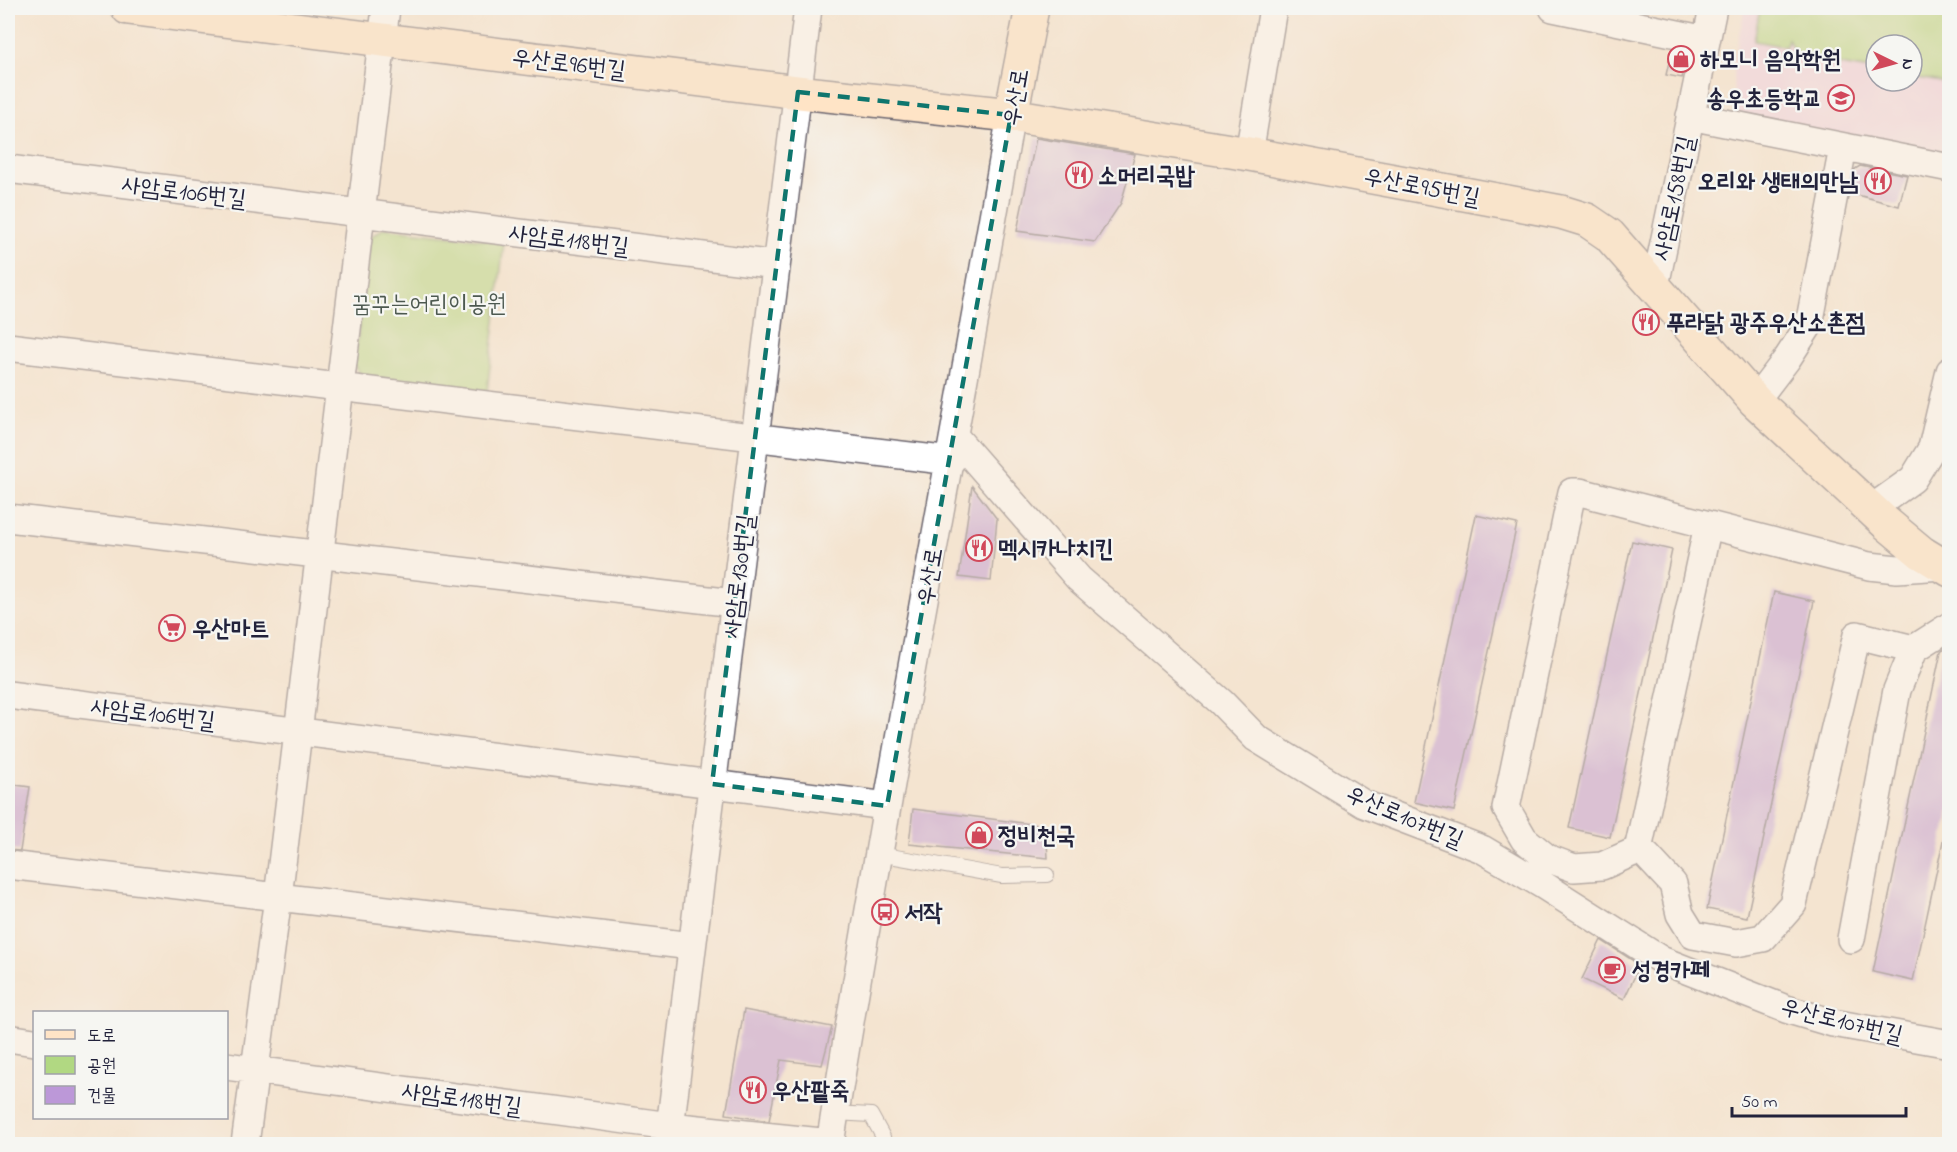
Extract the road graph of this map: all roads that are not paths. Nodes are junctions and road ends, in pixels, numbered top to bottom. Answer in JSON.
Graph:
{"nodes":[{"id":1,"x":128,"y":8,"type":"edge"},
{"id":2,"x":386,"y":8,"type":"edge"},
{"id":3,"x":808,"y":8,"type":"edge"},
{"id":4,"x":1032,"y":8,"type":"edge"},
{"id":5,"x":1273,"y":8,"type":"edge"},
{"id":6,"x":1554,"y":8,"type":"edge"},
{"id":7,"x":1713,"y":8,"type":"edge"},
{"id":8,"x":382,"y":40,"type":"junction"},
{"id":9,"x":1706,"y":40,"type":"junction"},
{"id":10,"x":798,"y":92,"type":"junction"},
{"id":11,"x":1011,"y":116,"type":"junction"},
{"id":12,"x":1689,"y":116,"type":"junction"},
{"id":13,"x":1843,"y":147,"type":"junction"},
{"id":14,"x":1249,"y":154,"type":"junction"},
{"id":15,"x":1950,"y":168,"type":"edge"},
{"id":16,"x":8,"y":169,"type":"edge"},
{"id":17,"x":361,"y":213,"type":"junction"},
{"id":18,"x":776,"y":265,"type":"junction"},
{"id":19,"x":1655,"y":286,"type":"junction"},
{"id":20,"x":8,"y":347,"type":"edge"},
{"id":21,"x":1950,"y":371,"type":"edge"},
{"id":22,"x":339,"y":387,"type":"junction"},
{"id":23,"x":1755,"y":401,"type":"junction"},
{"id":24,"x":755,"y":437,"type":"junction"},
{"id":25,"x":953,"y":449,"type":"junction"},
{"id":26,"x":1871,"y":509,"type":"junction"},
{"id":27,"x":8,"y":518,"type":"edge"},
{"id":28,"x":1708,"y":525,"type":"junction"},
{"id":29,"x":319,"y":555,"type":"junction"},
{"id":30,"x":1946,"y":568,"type":"edge"},
{"id":31,"x":734,"y":603,"type":"junction"},
{"id":32,"x":1950,"y":626,"type":"edge"},
{"id":33,"x":1914,"y":649,"type":"junction"},
{"id":34,"x":8,"y":695,"type":"edge"},
{"id":35,"x":298,"y":732,"type":"junction"},
{"id":36,"x":712,"y":784,"type":"junction"},
{"id":37,"x":887,"y":806,"type":"junction"},
{"id":38,"x":1638,"y":850,"type":"junction"},
{"id":39,"x":879,"y":854,"type":"junction"},
{"id":40,"x":8,"y":865,"type":"edge"},
{"id":41,"x":1047,"y":875,"type":"dead end"},
{"id":42,"x":278,"y":897,"type":"junction"},
{"id":43,"x":1851,"y":939,"type":"dead end"},
{"id":44,"x":692,"y":946,"type":"junction"},
{"id":45,"x":8,"y":1038,"type":"edge"},
{"id":46,"x":33,"y":1042,"type":"edge"},
{"id":47,"x":1950,"y":1044,"type":"edge"},
{"id":48,"x":228,"y":1066,"type":"edge"},
{"id":49,"x":255,"y":1069,"type":"junction"},
{"id":50,"x":835,"y":1113,"type":"junction"},
{"id":51,"x":669,"y":1135,"type":"edge"},
{"id":52,"x":245,"y":1144,"type":"edge"},
{"id":53,"x":830,"y":1144,"type":"edge"},
{"id":54,"x":884,"y":1144,"type":"edge"}],
"edges":[{"from":1,"to":8,"type":"street","name":"우산로96번길"},
{"from":2,"to":8,"type":"street"},
{"from":3,"to":10,"type":"street","name":"사암로130번길"},
{"from":4,"to":11,"type":"street","name":"우산로"},
{"from":5,"to":14,"type":"street"},
{"from":6,"to":9,"type":"street"},
{"from":7,"to":9,"type":"street","name":"사암로158번길"},
{"from":8,"to":10,"type":"street","name":"우산로96번길"},
{"from":8,"to":17,"type":"street"},
{"from":9,"to":12,"type":"street","name":"사암로158번길"},
{"from":10,"to":11,"type":"street","name":"우산로96번길"},
{"from":10,"to":18,"type":"street","name":"사암로130번길"},
{"from":11,"to":14,"type":"street","name":"우산로95번길"},
{"from":11,"to":25,"type":"street","name":"우산로"},
{"from":12,"to":13,"type":"street"},
{"from":12,"to":19,"type":"street","name":"사암로158번길"},
{"from":13,"to":15,"type":"street"},
{"from":13,"to":23,"type":"street"},
{"from":14,"to":19,"type":"street","name":"우산로95번길"},
{"from":16,"to":17,"type":"street","name":"사암로106번길"},
{"from":17,"to":18,"type":"street","name":"사암로118번길"},
{"from":17,"to":22,"type":"street"},
{"from":18,"to":24,"type":"street","name":"사암로130번길"},
{"from":19,"to":23,"type":"street","name":"우산로95번길"},
{"from":20,"to":22,"type":"street"},
{"from":21,"to":26,"type":"street"},
{"from":22,"to":24,"type":"street"},
{"from":22,"to":29,"type":"street"},
{"from":23,"to":26,"type":"street","name":"우산로95번길"},
{"from":24,"to":25,"type":"street"},
{"from":24,"to":31,"type":"street","name":"사암로130번길"},
{"from":25,"to":37,"type":"street","name":"우산로"},
{"from":25,"to":47,"type":"street","name":"우산로107번길"},
{"from":26,"to":30,"type":"street","name":"우산로95번길"},
{"from":27,"to":29,"type":"street"},
{"from":28,"to":30,"type":"street"},
{"from":28,"to":38,"type":"street"},
{"from":28,"to":38,"type":"street"},
{"from":29,"to":31,"type":"street"},
{"from":29,"to":35,"type":"street"},
{"from":31,"to":36,"type":"street","name":"사암로130번길"},
{"from":32,"to":33,"type":"street"},
{"from":33,"to":38,"type":"street"},
{"from":33,"to":43,"type":"street"},
{"from":34,"to":35,"type":"street","name":"사암로106번길"},
{"from":35,"to":36,"type":"street"},
{"from":35,"to":42,"type":"street"},
{"from":36,"to":37,"type":"street"},
{"from":36,"to":44,"type":"street","name":"사암로130번길"},
{"from":37,"to":39,"type":"street","name":"우산로"},
{"from":39,"to":41,"type":"lane"},
{"from":39,"to":50,"type":"street","name":"우산로"},
{"from":40,"to":42,"type":"street"},
{"from":42,"to":44,"type":"street"},
{"from":42,"to":49,"type":"street"},
{"from":44,"to":51,"type":"street","name":"사암로130번길"},
{"from":45,"to":46,"type":"street"},
{"from":48,"to":49,"type":"street"},
{"from":49,"to":51,"type":"street","name":"사암로118번길"},
{"from":49,"to":52,"type":"street"},
{"from":50,"to":53,"type":"street","name":"우산로"},
{"from":50,"to":54,"type":"lane"},
{"from":51,"to":53,"type":"street","name":"사암로118번길"}]}
